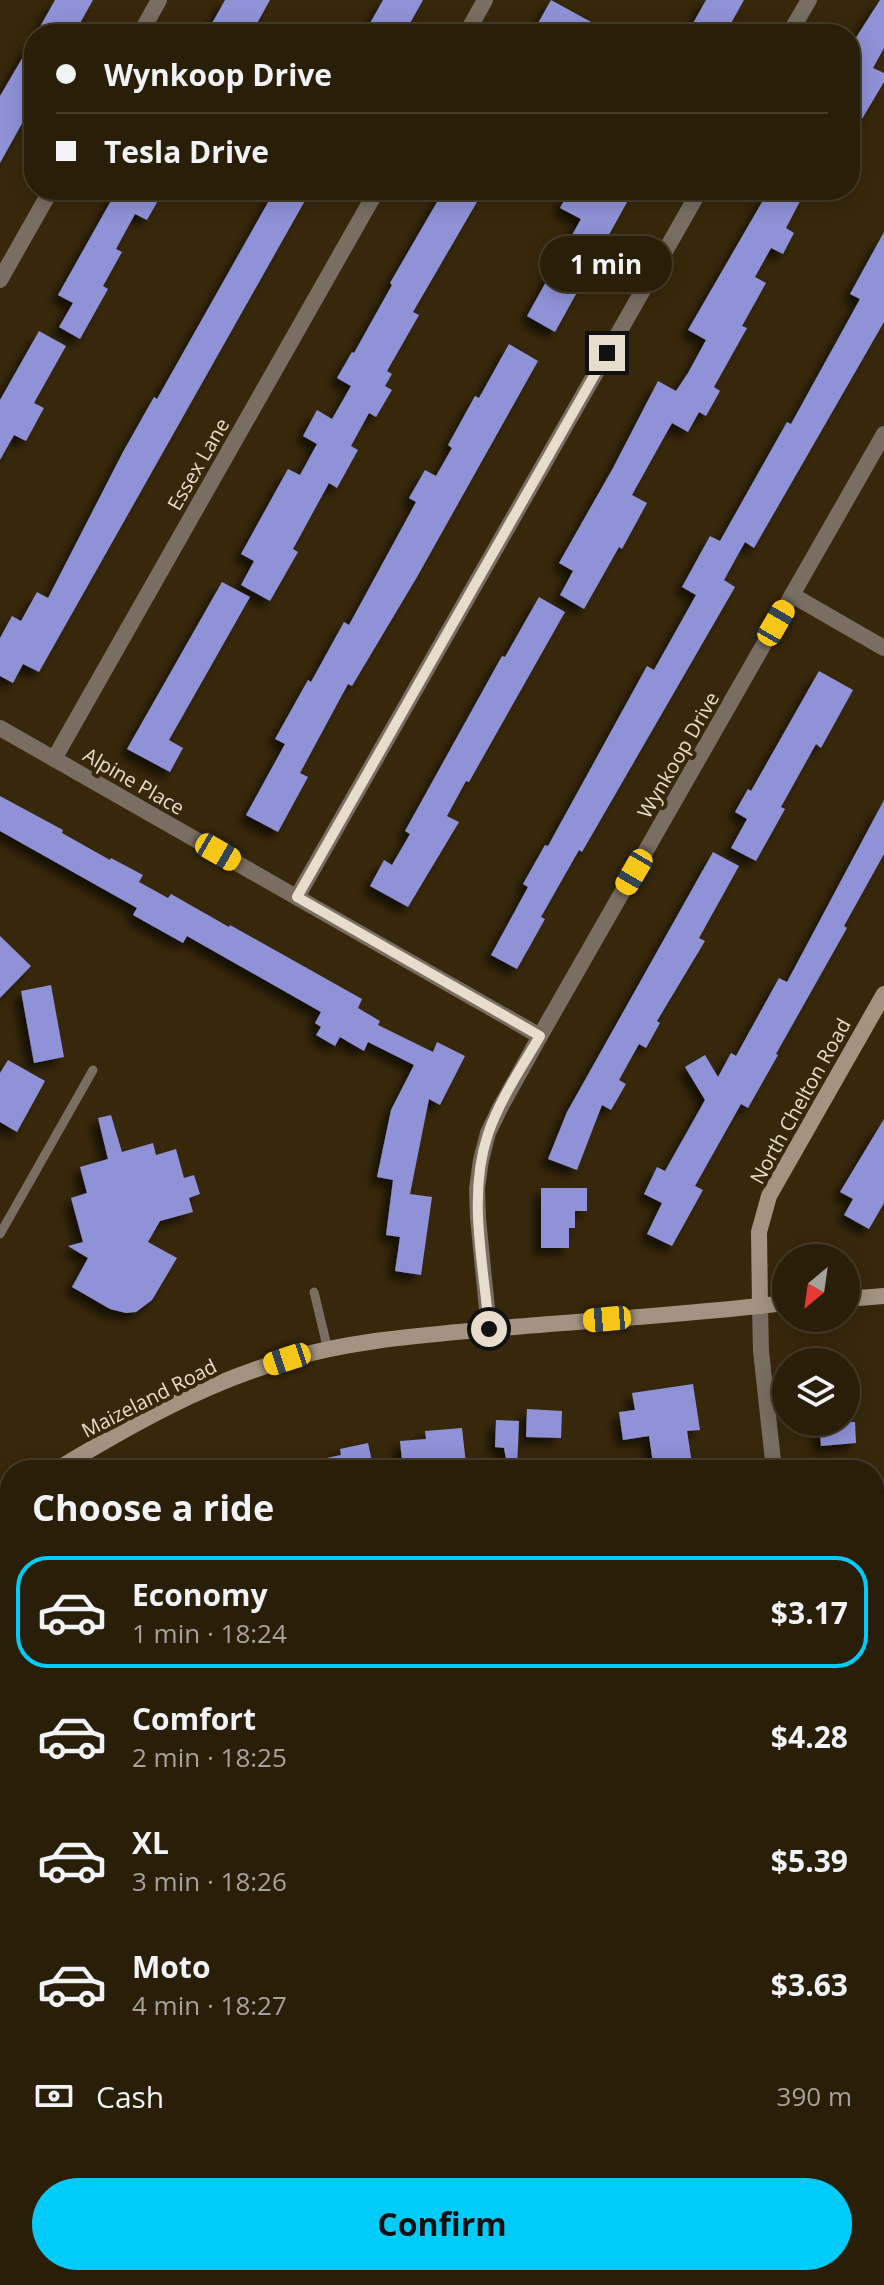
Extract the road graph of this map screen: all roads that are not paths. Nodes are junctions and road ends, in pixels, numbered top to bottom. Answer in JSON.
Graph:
{"nodes":[{"id":1,"x":159,"y":0,"type":"edge"},
{"id":2,"x":485,"y":0,"type":"edge"},
{"id":3,"x":809,"y":0,"type":"edge"},
{"id":4,"x":146,"y":24,"type":"edge"},
{"id":5,"x":472,"y":24,"type":"edge"},
{"id":6,"x":795,"y":24,"type":"edge"},
{"id":7,"x":45,"y":200,"type":"edge"},
{"id":8,"x":371,"y":200,"type":"edge"},
{"id":9,"x":694,"y":200,"type":"edge"},
{"id":10,"x":0,"y":280,"type":"edge"},
{"id":11,"x":884,"y":434,"type":"edge"},
{"id":12,"x":792,"y":595,"type":"junction"},
{"id":13,"x":884,"y":648,"type":"edge"},
{"id":14,"x":0,"y":728,"type":"edge"},
{"id":15,"x":54,"y":759,"type":"junction"},
{"id":16,"x":297,"y":897,"type":"junction"},
{"id":17,"x":884,"y":994,"type":"edge"},
{"id":18,"x":540,"y":1036,"type":"junction"},
{"id":19,"x":93,"y":1070,"type":"dead end"},
{"id":20,"x":0,"y":1234,"type":"edge"},
{"id":21,"x":314,"y":1292,"type":"dead end"},
{"id":22,"x":884,"y":1296,"type":"edge"},
{"id":23,"x":860,"y":1298,"type":"edge"},
{"id":24,"x":772,"y":1305,"type":"edge"},
{"id":25,"x":760,"y":1306,"type":"junction"},
{"id":26,"x":489,"y":1329,"type":"junction"},
{"id":27,"x":328,"y":1350,"type":"junction"},
{"id":28,"x":73,"y":1460,"type":"edge"},
{"id":29,"x":773,"y":1460,"type":"edge"}],
"edges":[{"from":1,"to":4,"type":"street"},
{"from":2,"to":5,"type":"street"},
{"from":3,"to":6,"type":"street"},
{"from":7,"to":10,"type":"street"},
{"from":8,"to":15,"type":"street","name":"Essex Lane"},
{"from":9,"to":16,"type":"street"},
{"from":11,"to":12,"type":"street","name":"Wynkoop Drive"},
{"from":12,"to":13,"type":"street"},
{"from":12,"to":18,"type":"street","name":"Wynkoop Drive"},
{"from":14,"to":15,"type":"street","name":"Alpine Place"},
{"from":15,"to":16,"type":"street","name":"Alpine Place"},
{"from":16,"to":18,"type":"street","name":"Alpine Place"},
{"from":17,"to":25,"type":"main road","name":"North Chelton Road"},
{"from":18,"to":26,"type":"street","name":"Wynkoop Drive"},
{"from":19,"to":20,"type":"lane"},
{"from":21,"to":27,"type":"lane"},
{"from":22,"to":23,"type":"main road"},
{"from":24,"to":25,"type":"main road","name":"Maizeland Road"},
{"from":25,"to":26,"type":"main road","name":"Maizeland Road"},
{"from":25,"to":29,"type":"street","name":"North Chelton Road"},
{"from":26,"to":27,"type":"main road","name":"Maizeland Road"},
{"from":27,"to":28,"type":"main road","name":"Maizeland Road"}]}
